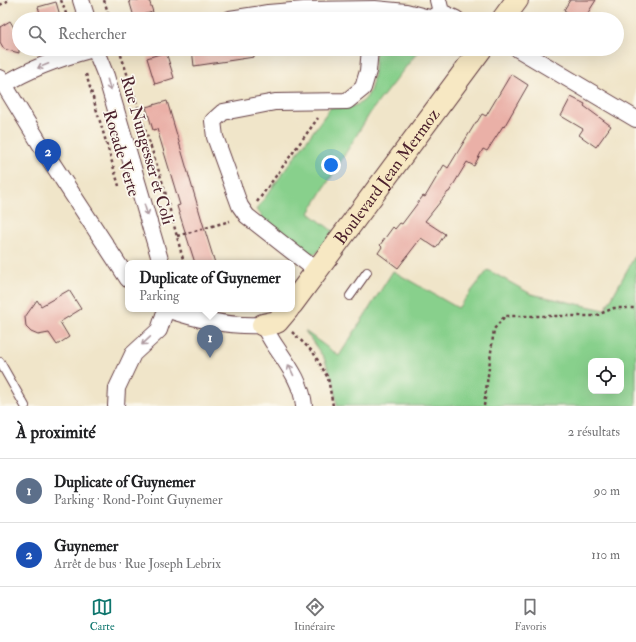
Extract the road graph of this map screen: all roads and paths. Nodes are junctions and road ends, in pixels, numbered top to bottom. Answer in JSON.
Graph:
{"nodes":[{"id":1,"x":9,"y":0,"type":"edge"},
{"id":2,"x":61,"y":0,"type":"edge"},
{"id":3,"x":81,"y":0,"type":"edge"},
{"id":4,"x":104,"y":0,"type":"edge"},
{"id":5,"x":518,"y":0,"type":"edge"},
{"id":6,"x":0,"y":5,"type":"edge"},
{"id":7,"x":65,"y":12,"type":"edge"},
{"id":8,"x":85,"y":12,"type":"edge"},
{"id":9,"x":108,"y":12,"type":"edge"},
{"id":10,"x":280,"y":12,"type":"edge"},
{"id":11,"x":339,"y":12,"type":"edge"},
{"id":12,"x":509,"y":12,"type":"edge"},
{"id":13,"x":73,"y":56,"type":"edge"},
{"id":14,"x":90,"y":56,"type":"edge"},
{"id":15,"x":93,"y":56,"type":"edge"},
{"id":16,"x":121,"y":56,"type":"edge"},
{"id":17,"x":369,"y":56,"type":"edge"},
{"id":18,"x":476,"y":56,"type":"edge"},
{"id":19,"x":530,"y":56,"type":"edge"},
{"id":20,"x":2,"y":82,"type":"edge"},
{"id":21,"x":330,"y":102,"type":"junction"},
{"id":22,"x":636,"y":119,"type":"edge"},
{"id":23,"x":120,"y":188,"type":"dead end"},
{"id":24,"x":247,"y":216,"type":"junction"},
{"id":25,"x":177,"y":236,"type":"junction"},
{"id":26,"x":160,"y":260,"type":"edge"},
{"id":27,"x":183,"y":260,"type":"edge"},
{"id":28,"x":317,"y":271,"type":"junction"},
{"id":29,"x":367,"y":272,"type":"dead end"},
{"id":30,"x":125,"y":274,"type":"edge"},
{"id":31,"x":350,"y":296,"type":"dead end"},
{"id":32,"x":295,"y":297,"type":"edge"},
{"id":33,"x":636,"y":308,"type":"edge"},
{"id":34,"x":165,"y":312,"type":"edge"},
{"id":35,"x":175,"y":312,"type":"edge"},
{"id":36,"x":281,"y":314,"type":"edge"},
{"id":37,"x":0,"y":362,"type":"edge"},
{"id":38,"x":25,"y":406,"type":"edge"},
{"id":39,"x":116,"y":406,"type":"edge"},
{"id":40,"x":304,"y":406,"type":"edge"},
{"id":41,"x":334,"y":406,"type":"edge"},
{"id":42,"x":484,"y":406,"type":"edge"}],
"edges":[{"from":1,"to":6,"type":"path"},
{"from":2,"to":7,"type":"path"},
{"from":3,"to":8,"type":"street"},
{"from":4,"to":9,"type":"path"},
{"from":5,"to":12,"type":"street"},
{"from":10,"to":11,"type":"street"},
{"from":13,"to":20,"type":"street","one_way":true},
{"from":14,"to":23,"type":"path","name":"Rocade Verte"},
{"from":15,"to":26,"type":"street","name":"Rue Nungesser et Coli","one_way":true},
{"from":16,"to":25,"type":"path","name":"Rocade Verte"},
{"from":17,"to":21,"type":"street"},
{"from":18,"to":28,"type":"street","name":"Boulevard Jean Mermoz"},
{"from":19,"to":22,"type":"street"},
{"from":20,"to":30,"type":"street"},
{"from":21,"to":24,"type":"path"},
{"from":21,"to":24,"type":"street"},
{"from":24,"to":25,"type":"path"},
{"from":24,"to":28,"type":"street"},
{"from":25,"to":27,"type":"path","name":"Rocade Verte"},
{"from":28,"to":32,"type":"street","name":"Boulevard Jean Mermoz"},
{"from":29,"to":31,"type":"lane"},
{"from":33,"to":42,"type":"path"},
{"from":34,"to":39,"type":"street","one_way":true},
{"from":35,"to":36,"type":"street"},
{"from":40,"to":36,"type":"street","one_way":true},
{"from":36,"to":41,"type":"path"},
{"from":37,"to":38,"type":"lane"}]}
